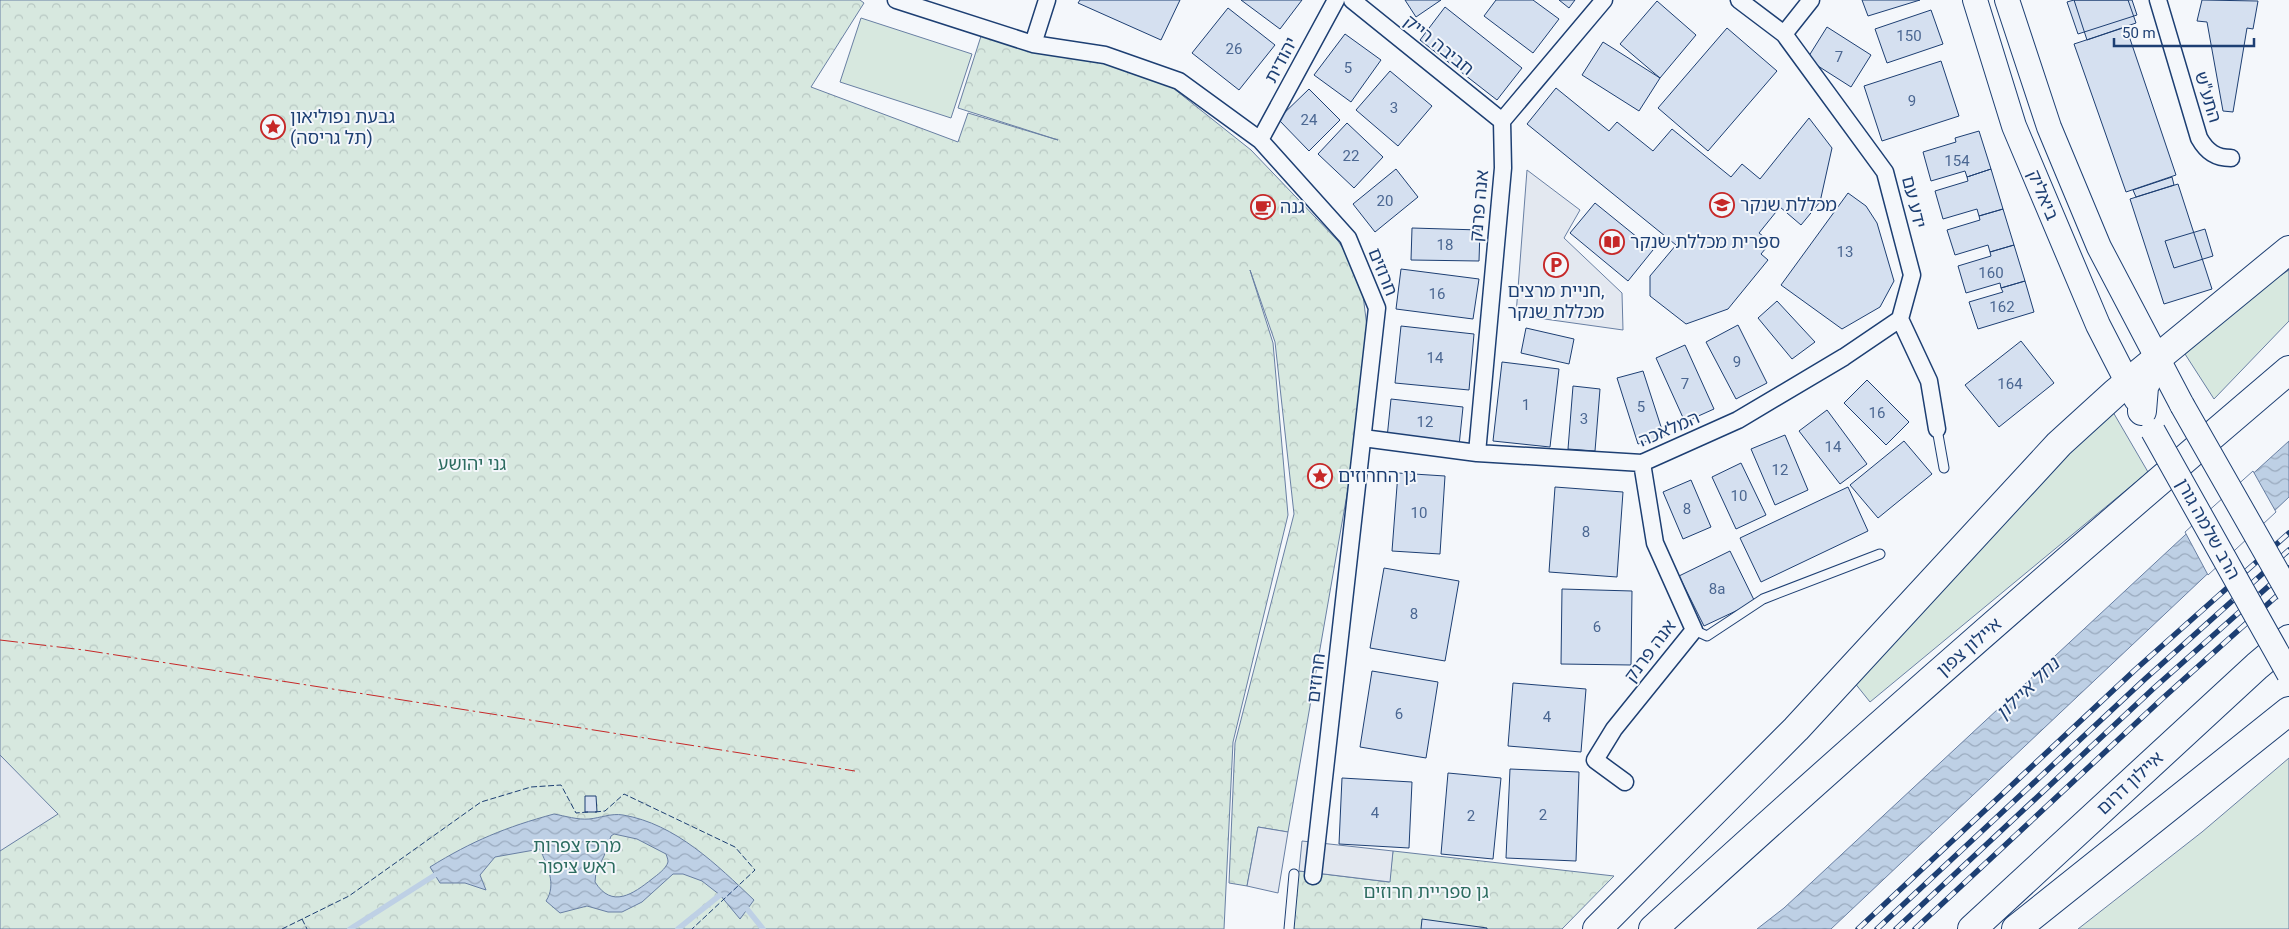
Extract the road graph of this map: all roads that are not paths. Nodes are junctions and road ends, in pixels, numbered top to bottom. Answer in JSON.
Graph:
{"nodes":[{"id":1,"x":896,"y":0,"type":"edge"},
{"id":2,"x":1047,"y":0,"type":"edge"},
{"id":3,"x":1336,"y":0,"type":"edge"},
{"id":4,"x":1352,"y":0,"type":"edge"},
{"id":5,"x":1604,"y":0,"type":"edge"},
{"id":6,"x":1739,"y":0,"type":"edge"},
{"id":7,"x":1811,"y":0,"type":"edge"},
{"id":8,"x":1975,"y":0,"type":"edge"},
{"id":9,"x":2007,"y":0,"type":"edge"},
{"id":10,"x":2158,"y":0,"type":"edge"},
{"id":11,"x":1784,"y":34,"type":"junction"},
{"id":12,"x":1033,"y":44,"type":"junction"},
{"id":13,"x":1502,"y":121,"type":"junction"},
{"id":14,"x":1260,"y":140,"type":"junction"},
{"id":15,"x":2231,"y":158,"type":"dead end"},
{"id":16,"x":2289,"y":250,"type":"edge"},
{"id":17,"x":1900,"y":319,"type":"junction"},
{"id":18,"x":2158,"y":359,"type":"junction"},
{"id":19,"x":2289,"y":370,"type":"edge"},
{"id":20,"x":2128,"y":383,"type":"junction"},
{"id":21,"x":2148,"y":421,"type":"junction"},
{"id":22,"x":1937,"y":429,"type":"joint"},
{"id":23,"x":1363,"y":438,"type":"junction"},
{"id":24,"x":1477,"y":453,"type":"junction"},
{"id":25,"x":1642,"y":463,"type":"junction"},
{"id":26,"x":1944,"y":468,"type":"dead end"},
{"id":27,"x":1880,"y":554,"type":"dead end"},
{"id":28,"x":2289,"y":593,"type":"edge"},
{"id":29,"x":1694,"y":630,"type":"junction"},
{"id":30,"x":2289,"y":639,"type":"edge"},
{"id":31,"x":2289,"y":674,"type":"edge"},
{"id":32,"x":2289,"y":711,"type":"edge"},
{"id":33,"x":1625,"y":782,"type":"dead end"},
{"id":34,"x":1294,"y":874,"type":"dead end"},
{"id":35,"x":1313,"y":876,"type":"dead end"},
{"id":36,"x":1289,"y":929,"type":"edge"},
{"id":37,"x":1597,"y":929,"type":"edge"},
{"id":38,"x":1652,"y":929,"type":"edge"},
{"id":39,"x":1972,"y":929,"type":"edge"},
{"id":40,"x":2016,"y":929,"type":"edge"}],
"edges":[{"from":1,"to":12,"type":"street","name":"חרוזים"},
{"from":2,"to":12,"type":"street"},
{"from":3,"to":14,"type":"street","name":"יהודית"},
{"from":4,"to":13,"type":"street","name":"חביבה רייק"},
{"from":5,"to":13,"type":"street"},
{"from":6,"to":11,"type":"street","name":"ידע עם"},
{"from":7,"to":11,"type":"street"},
{"from":8,"to":20,"type":"main road","name":"ביאליק"},
{"from":9,"to":18,"type":"main road","name":"ביאליק"},
{"from":10,"to":15,"type":"street","name":"התע\"ש"},
{"from":11,"to":17,"type":"street","name":"ידע עם"},
{"from":12,"to":14,"type":"street","name":"חרוזים"},
{"from":13,"to":24,"type":"street","name":"אנה פרנק"},
{"from":14,"to":23,"type":"street","name":"חרוזים"},
{"from":16,"to":18,"type":"highway"},
{"from":17,"to":22,"type":"street"},
{"from":17,"to":25,"type":"street","name":"המלאכה"},
{"from":18,"to":20,"type":"highway"},
{"from":18,"to":21,"type":"highway"},
{"from":18,"to":28,"type":"main road","bridge":true},
{"from":19,"to":38,"type":"highway","name":"איילון צפון"},
{"from":20,"to":21,"type":"main road","name":"הרב שלמה גורן"},
{"from":20,"to":37,"type":"highway"},
{"from":21,"to":31,"type":"main road","name":"הרב שלמה גורן","bridge":true},
{"from":22,"to":26,"type":"lane"},
{"from":23,"to":24,"type":"street","name":"המלאכה"},
{"from":23,"to":35,"type":"street","name":"חרוזים"},
{"from":24,"to":25,"type":"street","name":"המלאכה"},
{"from":25,"to":29,"type":"street","name":"אנה פרנק"},
{"from":27,"to":29,"type":"lane"},
{"from":29,"to":33,"type":"street","name":"אנה פרנק"},
{"from":30,"to":39,"type":"highway","name":"איילון דרום"},
{"from":32,"to":40,"type":"highway"},
{"from":34,"to":36,"type":"lane"}]}
